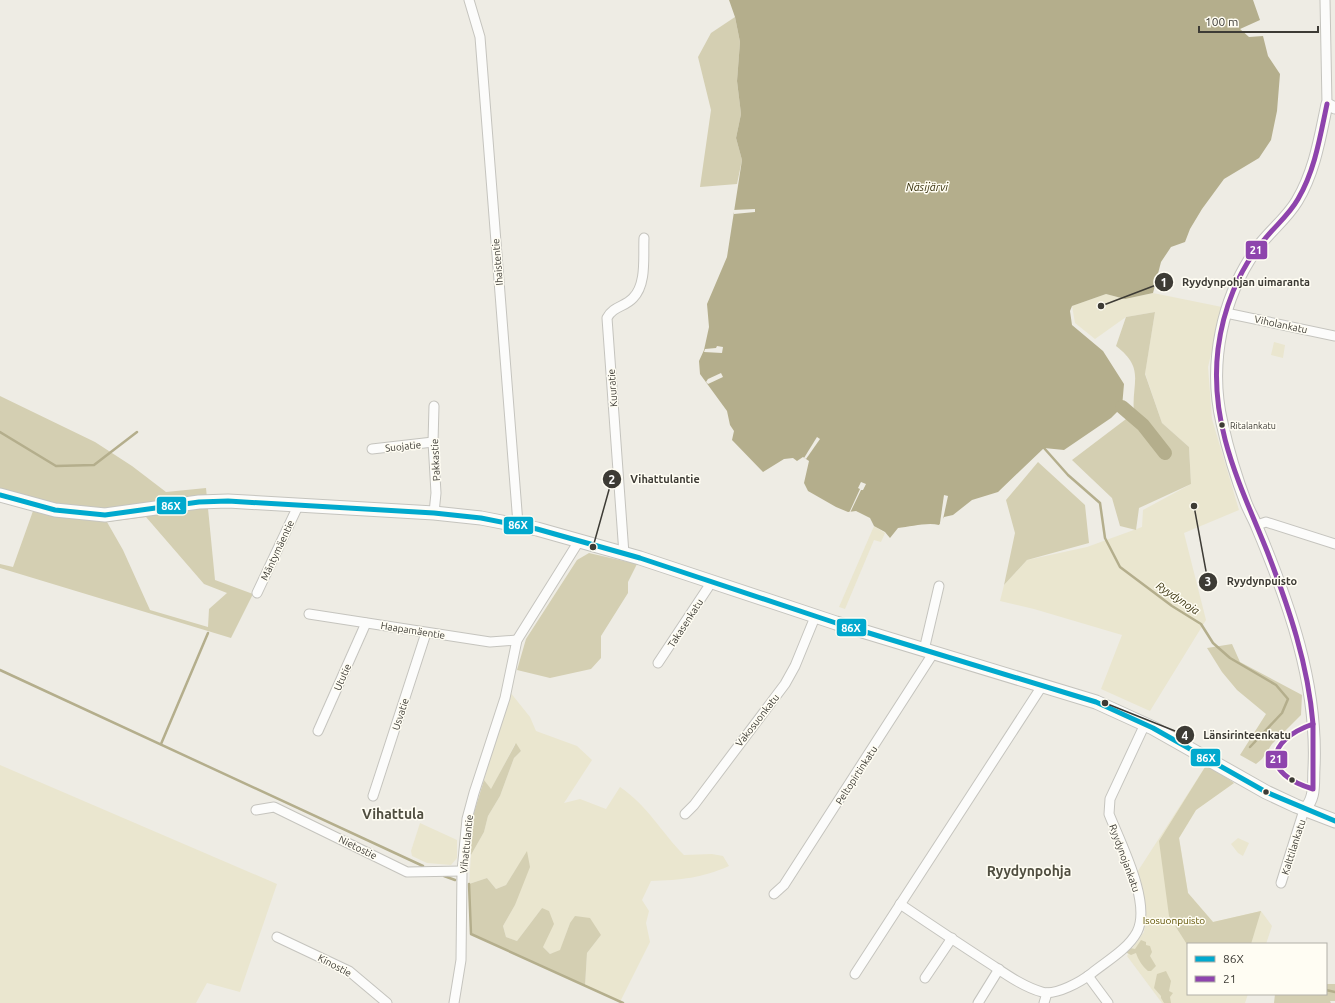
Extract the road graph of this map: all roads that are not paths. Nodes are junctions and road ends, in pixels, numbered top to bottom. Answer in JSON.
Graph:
{"nodes":[{"id":1,"x":469,"y":0,"type":"edge"},
{"id":2,"x":1329,"y":2,"type":"edge"},
{"id":3,"x":1331,"y":106,"type":"edge"},
{"id":4,"x":644,"y":238,"type":"dead end"},
{"id":5,"x":1226,"y":313,"type":"junction"},
{"id":6,"x":1335,"y":336,"type":"edge"},
{"id":7,"x":434,"y":406,"type":"dead end"},
{"id":8,"x":433,"y":442,"type":"junction"},
{"id":9,"x":372,"y":449,"type":"dead end"},
{"id":10,"x":0,"y":495,"type":"edge"},
{"id":11,"x":298,"y":506,"type":"junction"},
{"id":12,"x":434,"y":513,"type":"junction"},
{"id":13,"x":518,"y":524,"type":"junction"},
{"id":14,"x":1257,"y":526,"type":"junction"},
{"id":15,"x":579,"y":541,"type":"junction"},
{"id":16,"x":1335,"y":544,"type":"edge"},
{"id":17,"x":624,"y":554,"type":"junction"},
{"id":18,"x":711,"y":583,"type":"junction"},
{"id":19,"x":939,"y":586,"type":"dead end"},
{"id":20,"x":257,"y":593,"type":"dead end"},
{"id":21,"x":309,"y":614,"type":"dead end"},
{"id":22,"x":815,"y":617,"type":"junction"},
{"id":23,"x":366,"y":623,"type":"junction"},
{"id":24,"x":426,"y":633,"type":"junction"},
{"id":25,"x":517,"y":640,"type":"junction"},
{"id":26,"x":929,"y":651,"type":"junction"},
{"id":27,"x":658,"y":663,"type":"dead end"},
{"id":28,"x":1042,"y":686,"type":"junction"},
{"id":29,"x":1145,"y":724,"type":"junction"},
{"id":30,"x":318,"y":731,"type":"dead end"},
{"id":31,"x":373,"y":796,"type":"dead end"},
{"id":32,"x":256,"y":810,"type":"dead end"},
{"id":33,"x":1304,"y":810,"type":"junction"},
{"id":34,"x":685,"y":814,"type":"dead end"},
{"id":35,"x":1335,"y":821,"type":"edge"},
{"id":36,"x":462,"y":871,"type":"junction"},
{"id":37,"x":1281,"y":883,"type":"dead end"},
{"id":38,"x":774,"y":894,"type":"dead end"},
{"id":39,"x":900,"y":904,"type":"junction"},
{"id":40,"x":277,"y":937,"type":"dead end"},
{"id":41,"x":952,"y":938,"type":"junction"},
{"id":42,"x":999,"y":969,"type":"junction"},
{"id":43,"x":855,"y":974,"type":"dead end"},
{"id":44,"x":1088,"y":976,"type":"junction"},
{"id":45,"x":925,"y":978,"type":"dead end"},
{"id":46,"x":1047,"y":993,"type":"junction"},
{"id":47,"x":387,"y":1003,"type":"edge"},
{"id":48,"x":454,"y":1003,"type":"edge"},
{"id":49,"x":978,"y":1003,"type":"edge"},
{"id":50,"x":1044,"y":1003,"type":"edge"},
{"id":51,"x":1108,"y":1003,"type":"edge"}],
"edges":[{"from":1,"to":13,"type":"street","name":"Ihaistentie"},
{"from":2,"to":3,"type":"street"},
{"from":3,"to":5,"type":"street"},
{"from":4,"to":17,"type":"street","name":"Kuuratie"},
{"from":5,"to":6,"type":"street","name":"Viholankatu"},
{"from":5,"to":14,"type":"street"},
{"from":7,"to":8,"type":"street","name":"Pakkastie"},
{"from":8,"to":9,"type":"street","name":"Suojatie"},
{"from":8,"to":12,"type":"street","name":"Pakkastie"},
{"from":10,"to":11,"type":"main road"},
{"from":11,"to":12,"type":"main road"},
{"from":11,"to":20,"type":"street","name":"Mäntymäentie"},
{"from":12,"to":13,"type":"main road"},
{"from":13,"to":15,"type":"main road"},
{"from":14,"to":16,"type":"street"},
{"from":14,"to":33,"type":"street"},
{"from":15,"to":17,"type":"main road"},
{"from":15,"to":25,"type":"street","name":"Vihattulantie"},
{"from":17,"to":18,"type":"main road"},
{"from":18,"to":22,"type":"main road"},
{"from":18,"to":27,"type":"street","name":"Takasenkatu"},
{"from":19,"to":26,"type":"street","name":"Peltopirtinkatu"},
{"from":21,"to":23,"type":"street","name":"Haapamäentie"},
{"from":22,"to":26,"type":"main road"},
{"from":22,"to":34,"type":"street","name":"Vakosuonkatu"},
{"from":23,"to":24,"type":"street","name":"Haapamäentie"},
{"from":23,"to":30,"type":"street","name":"Ututie"},
{"from":24,"to":25,"type":"street","name":"Haapamäentie"},
{"from":24,"to":31,"type":"street","name":"Usvatie"},
{"from":25,"to":36,"type":"street","name":"Vihattulantie"},
{"from":26,"to":28,"type":"main road"},
{"from":26,"to":38,"type":"street","name":"Peltopirtinkatu"},
{"from":28,"to":29,"type":"main road"},
{"from":28,"to":39,"type":"street"},
{"from":29,"to":33,"type":"main road"},
{"from":29,"to":44,"type":"street","name":"Ryydynojankatu"},
{"from":32,"to":36,"type":"street","name":"Nietostie"},
{"from":33,"to":35,"type":"main road"},
{"from":33,"to":37,"type":"street","name":"Kalttilankatu"},
{"from":36,"to":48,"type":"street","name":"Vihattulantie"},
{"from":39,"to":41,"type":"street"},
{"from":39,"to":43,"type":"street"},
{"from":40,"to":47,"type":"street","name":"Kinostie"},
{"from":41,"to":42,"type":"street"},
{"from":41,"to":45,"type":"street"},
{"from":42,"to":46,"type":"street"},
{"from":42,"to":49,"type":"street"},
{"from":44,"to":46,"type":"street","name":"Ryydynojankatu"},
{"from":44,"to":51,"type":"street"},
{"from":46,"to":50,"type":"street"}]}
